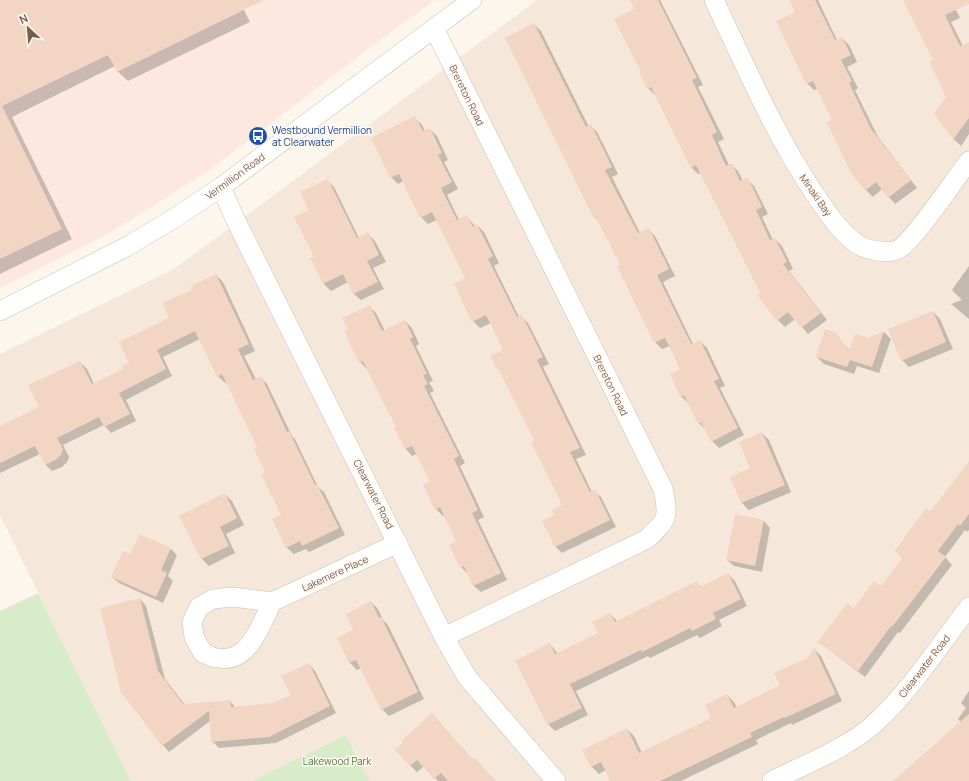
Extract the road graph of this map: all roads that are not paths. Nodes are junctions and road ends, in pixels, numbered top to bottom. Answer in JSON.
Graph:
{"nodes":[{"id":1,"x":472,"y":0,"type":"edge"},
{"id":2,"x":714,"y":0,"type":"edge"},
{"id":3,"x":434,"y":28,"type":"junction"},
{"id":4,"x":969,"y":160,"type":"edge"},
{"id":5,"x":221,"y":187,"type":"junction"},
{"id":6,"x":0,"y":311,"type":"edge"},
{"id":7,"x":398,"y":544,"type":"junction"},
{"id":8,"x":272,"y":602,"type":"dead end"},
{"id":9,"x":969,"y":606,"type":"edge"},
{"id":10,"x":444,"y":637,"type":"junction"},
{"id":11,"x":556,"y":781,"type":"edge"},
{"id":12,"x":772,"y":781,"type":"edge"}],
"edges":[{"from":1,"to":3,"type":"street","name":"Vermillion Road"},
{"from":2,"to":4,"type":"street","name":"Minaki Bay"},
{"from":3,"to":5,"type":"street","name":"Vermillion Road"},
{"from":3,"to":10,"type":"street","name":"Brereton Road"},
{"from":5,"to":6,"type":"street","name":"Vermillion Road"},
{"from":5,"to":7,"type":"street","name":"Clearwater Road"},
{"from":7,"to":8,"type":"street","name":"Lakemere Place"},
{"from":7,"to":10,"type":"street","name":"Clearwater Road"},
{"from":9,"to":12,"type":"street","name":"Clearwater Road"},
{"from":10,"to":11,"type":"street","name":"Clearwater Road"}]}
